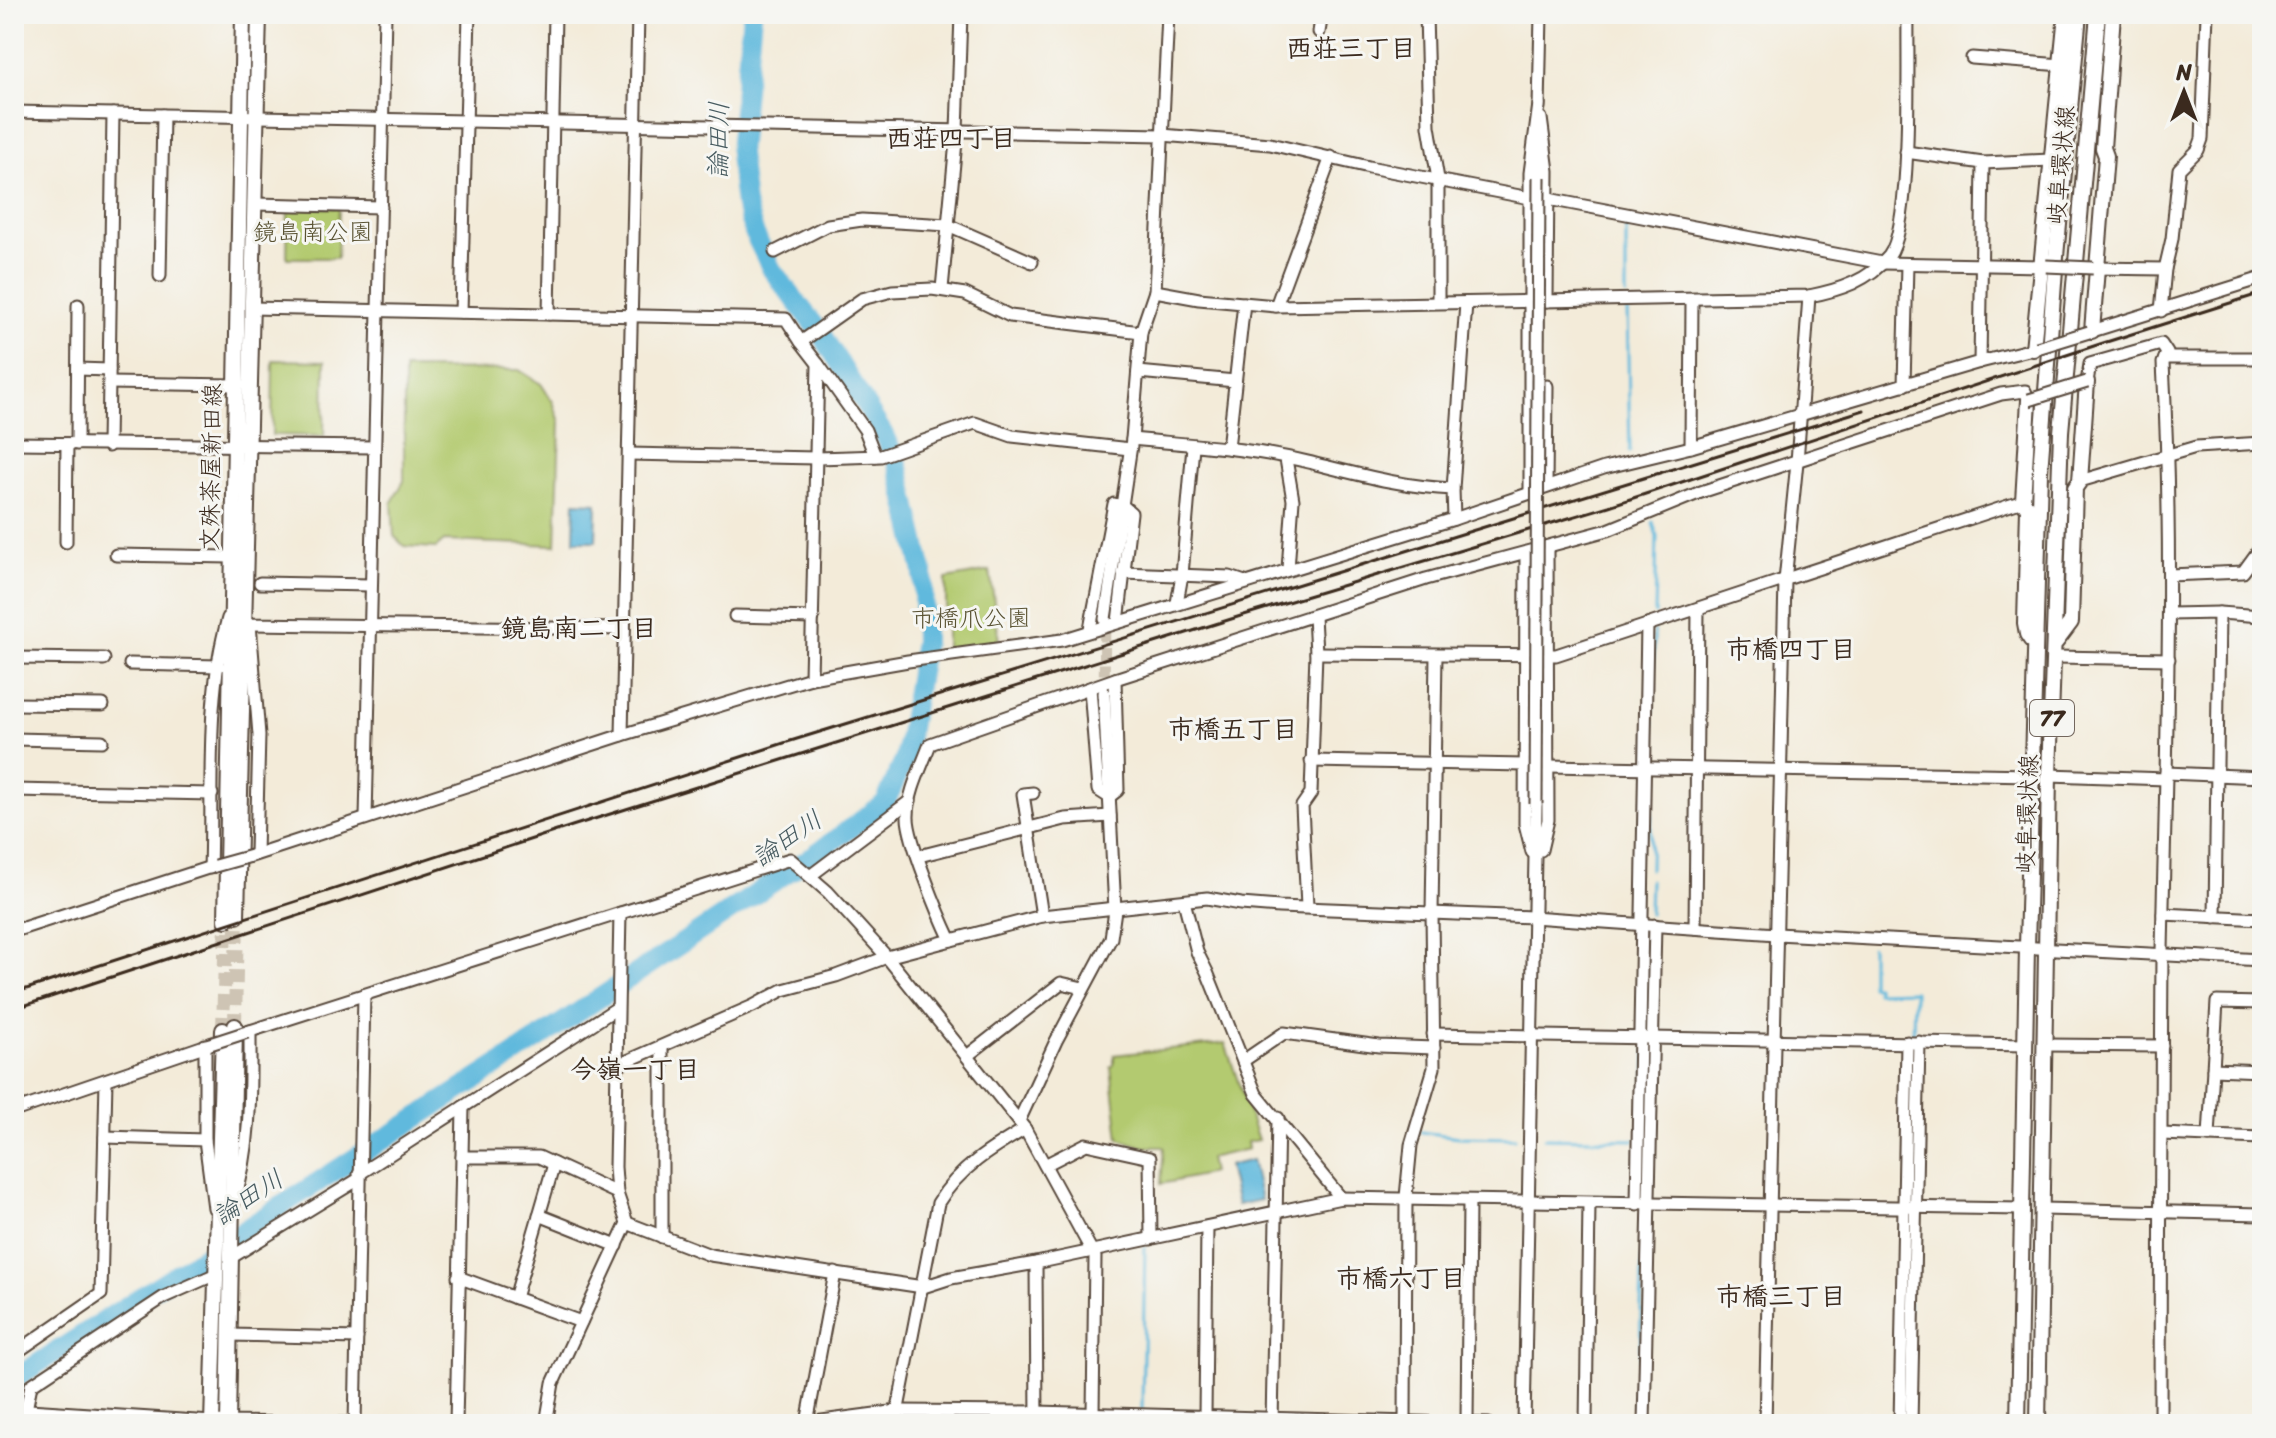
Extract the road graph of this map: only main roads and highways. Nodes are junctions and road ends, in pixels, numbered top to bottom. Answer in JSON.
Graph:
{"nodes":[{"id":1,"x":243,"y":14,"type":"edge"},
{"id":2,"x":259,"y":14,"type":"edge"},
{"id":3,"x":2066,"y":14,"type":"edge"},
{"id":4,"x":2079,"y":14,"type":"edge"},
{"id":5,"x":2098,"y":14,"type":"edge"},
{"id":6,"x":2113,"y":14,"type":"edge"},
{"id":7,"x":248,"y":117,"type":"junction"},
{"id":8,"x":2091,"y":332,"type":"road end"},
{"id":9,"x":2035,"y":349,"type":"road end"},
{"id":10,"x":2087,"y":382,"type":"road end"},
{"id":11,"x":2029,"y":400,"type":"road end"},
{"id":12,"x":241,"y":447,"type":"junction"},
{"id":13,"x":2035,"y":642,"type":"junction"},
{"id":14,"x":2055,"y":650,"type":"junction"},
{"id":15,"x":239,"y":1030,"type":"tunnel mouth"},
{"id":16,"x":224,"y":1221,"type":"junction"},
{"id":17,"x":212,"y":1423,"type":"edge"},
{"id":18,"x":228,"y":1423,"type":"edge"},
{"id":19,"x":2018,"y":1424,"type":"edge"},
{"id":20,"x":2038,"y":1424,"type":"edge"}],
"edges":[{"from":1,"to":7,"type":"main road","name":"文殊茶屋新田線"},
{"from":2,"to":7,"type":"main road","name":"文殊茶屋新田線"},
{"from":3,"to":9,"type":"main road"},
{"from":4,"to":13,"type":"main road","name":"岐阜環状線","number":"77"},
{"from":5,"to":14,"type":"main road","name":"岐阜環状線","number":"77"},
{"from":6,"to":8,"type":"main road"},
{"from":7,"to":12,"type":"main road","name":"文殊茶屋新田線"},
{"from":7,"to":12,"type":"main road","name":"文殊茶屋新田線"},
{"from":10,"to":14,"type":"main road"},
{"from":11,"to":13,"type":"main road"},
{"from":12,"to":12,"type":"main road","name":"文殊茶屋新田線"},
{"from":13,"to":19,"type":"main road","name":"岐阜環状線","number":"77"},
{"from":14,"to":20,"type":"main road","name":"岐阜環状線","number":"77"},
{"from":15,"to":16,"type":"main road"},
{"from":16,"to":17,"type":"main road"},
{"from":16,"to":18,"type":"main road"}]}
